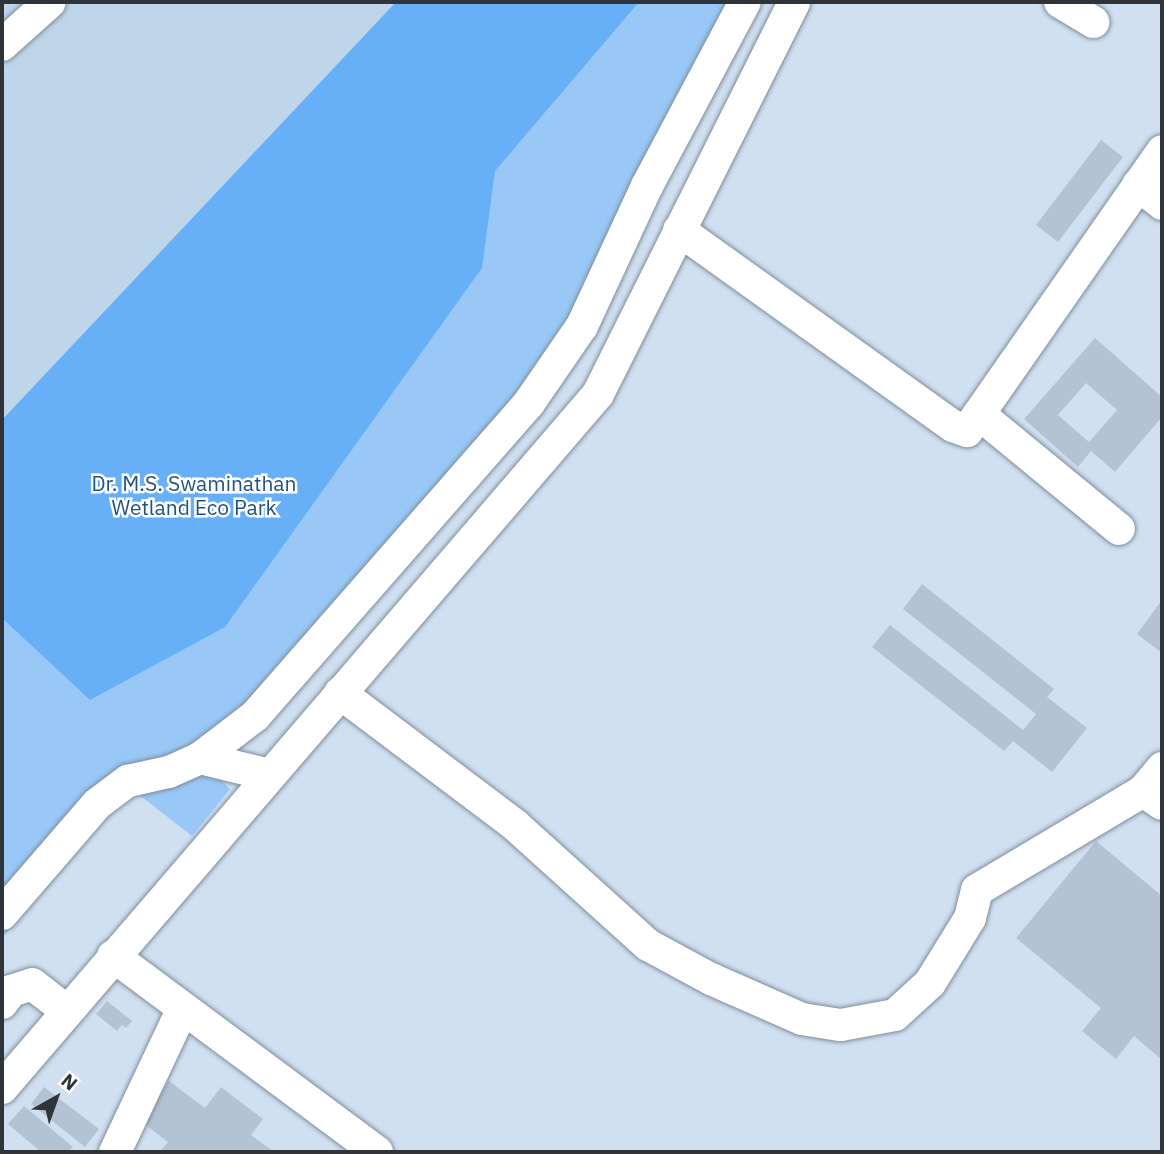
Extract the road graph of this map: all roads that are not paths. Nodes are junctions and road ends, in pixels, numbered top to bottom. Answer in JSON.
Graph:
{"nodes":[{"id":1,"x":50,"y":2,"type":"edge"},
{"id":2,"x":745,"y":2,"type":"edge"},
{"id":3,"x":793,"y":2,"type":"edge"},
{"id":4,"x":1060,"y":2,"type":"edge"},
{"id":5,"x":1093,"y":22,"type":"dead end"},
{"id":6,"x":2,"y":45,"type":"edge"},
{"id":7,"x":1162,"y":151,"type":"edge"},
{"id":8,"x":1150,"y":194,"type":"edge"},
{"id":9,"x":679,"y":230,"type":"junction"},
{"id":10,"x":979,"y":414,"type":"junction"},
{"id":11,"x":1119,"y":529,"type":"dead end"},
{"id":12,"x":340,"y":693,"type":"junction"},
{"id":13,"x":200,"y":758,"type":"junction"},
{"id":14,"x":270,"y":775,"type":"junction"},
{"id":15,"x":1156,"y":788,"type":"edge"},
{"id":16,"x":2,"y":914,"type":"edge"},
{"id":17,"x":113,"y":957,"type":"junction"},
{"id":18,"x":2,"y":1003,"type":"edge"},
{"id":19,"x":183,"y":1008,"type":"junction"},
{"id":20,"x":67,"y":1011,"type":"junction"},
{"id":21,"x":2,"y":1088,"type":"edge"},
{"id":22,"x":115,"y":1152,"type":"edge"},
{"id":23,"x":377,"y":1152,"type":"edge"}],
"edges":[{"from":1,"to":6,"type":"street"},
{"from":2,"to":13,"type":"street"},
{"from":3,"to":9,"type":"street"},
{"from":4,"to":5,"type":"street"},
{"from":7,"to":8,"type":"street"},
{"from":8,"to":10,"type":"street"},
{"from":9,"to":10,"type":"street"},
{"from":9,"to":12,"type":"street"},
{"from":10,"to":11,"type":"street"},
{"from":12,"to":14,"type":"street"},
{"from":12,"to":15,"type":"street"},
{"from":13,"to":14,"type":"street"},
{"from":13,"to":16,"type":"street"},
{"from":14,"to":17,"type":"street"},
{"from":17,"to":19,"type":"street"},
{"from":17,"to":20,"type":"street"},
{"from":18,"to":20,"type":"street"},
{"from":19,"to":22,"type":"street"},
{"from":19,"to":23,"type":"street"},
{"from":20,"to":21,"type":"street"}]}
